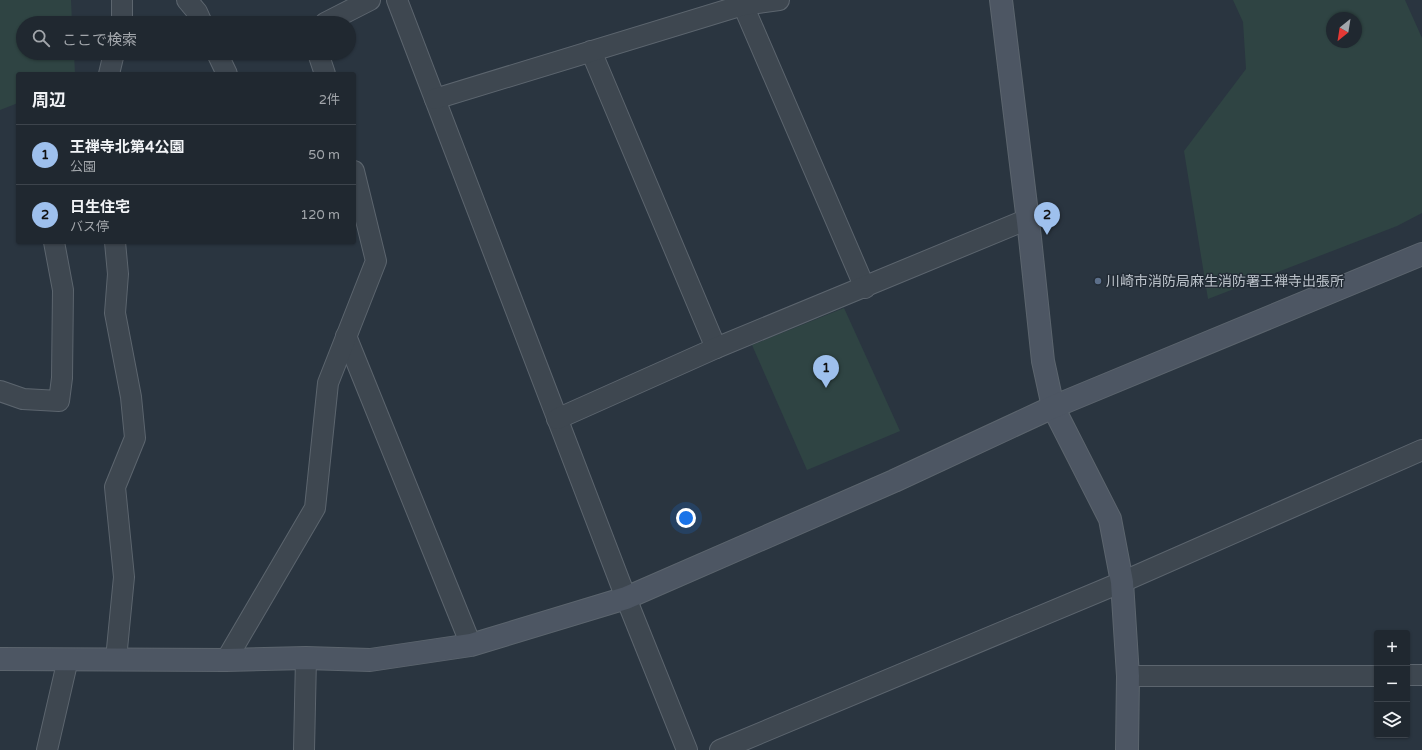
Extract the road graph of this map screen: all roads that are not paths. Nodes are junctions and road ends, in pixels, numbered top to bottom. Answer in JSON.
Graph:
{"nodes":[{"id":1,"x":122,"y":0,"type":"edge"},
{"id":2,"x":187,"y":0,"type":"edge"},
{"id":3,"x":370,"y":0,"type":"edge"},
{"id":4,"x":397,"y":0,"type":"edge"},
{"id":5,"x":779,"y":0,"type":"edge"},
{"id":6,"x":1001,"y":0,"type":"edge"},
{"id":7,"x":743,"y":5,"type":"junction"},
{"id":8,"x":122,"y":16,"type":"edge"},
{"id":9,"x":199,"y":16,"type":"edge"},
{"id":10,"x":339,"y":16,"type":"edge"},
{"id":11,"x":591,"y":51,"type":"junction"},
{"id":12,"x":112,"y":60,"type":"edge"},
{"id":13,"x":218,"y":60,"type":"edge"},
{"id":14,"x":320,"y":60,"type":"edge"},
{"id":15,"x":109,"y":72,"type":"edge"},
{"id":16,"x":221,"y":72,"type":"edge"},
{"id":17,"x":324,"y":72,"type":"edge"},
{"id":18,"x":434,"y":99,"type":"junction"},
{"id":19,"x":356,"y":188,"type":"edge"},
{"id":20,"x":1028,"y":220,"type":"junction"},
{"id":21,"x":362,"y":238,"type":"edge"},
{"id":22,"x":54,"y":244,"type":"edge"},
{"id":23,"x":115,"y":244,"type":"edge"},
{"id":24,"x":1422,"y":254,"type":"edge"},
{"id":25,"x":865,"y":288,"type":"junction"},
{"id":26,"x":346,"y":336,"type":"junction"},
{"id":27,"x":716,"y":348,"type":"junction"},
{"id":28,"x":0,"y":391,"type":"edge"},
{"id":29,"x":1053,"y":407,"type":"junction"},
{"id":30,"x":557,"y":419,"type":"junction"},
{"id":31,"x":1422,"y":450,"type":"edge"},
{"id":32,"x":1122,"y":582,"type":"junction"},
{"id":33,"x":626,"y":598,"type":"junction"},
{"id":34,"x":470,"y":645,"type":"junction"},
{"id":35,"x":306,"y":658,"type":"junction"},
{"id":36,"x":0,"y":659,"type":"edge"},
{"id":37,"x":68,"y":659,"type":"junction"},
{"id":38,"x":116,"y":659,"type":"junction"},
{"id":39,"x":226,"y":660,"type":"junction"},
{"id":40,"x":1128,"y":676,"type":"junction"},
{"id":41,"x":1374,"y":676,"type":"edge"},
{"id":42,"x":1410,"y":676,"type":"edge"},
{"id":43,"x":1422,"y":676,"type":"edge"},
{"id":44,"x":47,"y":750,"type":"edge"},
{"id":45,"x":304,"y":750,"type":"edge"},
{"id":46,"x":687,"y":750,"type":"edge"},
{"id":47,"x":720,"y":750,"type":"edge"},
{"id":48,"x":1127,"y":750,"type":"edge"}],
"edges":[{"from":1,"to":8,"type":"street"},
{"from":2,"to":9,"type":"street"},
{"from":3,"to":10,"type":"street"},
{"from":4,"to":18,"type":"street"},
{"from":5,"to":7,"type":"street"},
{"from":6,"to":20,"type":"street"},
{"from":7,"to":11,"type":"street"},
{"from":7,"to":25,"type":"street"},
{"from":11,"to":18,"type":"street"},
{"from":11,"to":27,"type":"street"},
{"from":12,"to":15,"type":"street"},
{"from":13,"to":16,"type":"street"},
{"from":14,"to":17,"type":"street"},
{"from":18,"to":30,"type":"street"},
{"from":19,"to":21,"type":"street"},
{"from":20,"to":25,"type":"street"},
{"from":20,"to":29,"type":"street"},
{"from":21,"to":26,"type":"street"},
{"from":22,"to":28,"type":"street"},
{"from":23,"to":38,"type":"street"},
{"from":24,"to":29,"type":"street"},
{"from":25,"to":27,"type":"street"},
{"from":26,"to":34,"type":"street"},
{"from":26,"to":39,"type":"street"},
{"from":27,"to":30,"type":"street"},
{"from":29,"to":32,"type":"street"},
{"from":29,"to":33,"type":"street"},
{"from":30,"to":33,"type":"street"},
{"from":31,"to":32,"type":"street"},
{"from":32,"to":40,"type":"street"},
{"from":32,"to":47,"type":"street"},
{"from":33,"to":34,"type":"street"},
{"from":33,"to":46,"type":"street"},
{"from":34,"to":35,"type":"street"},
{"from":35,"to":39,"type":"street"},
{"from":35,"to":45,"type":"street"},
{"from":36,"to":37,"type":"street"},
{"from":37,"to":38,"type":"street"},
{"from":37,"to":44,"type":"street"},
{"from":38,"to":39,"type":"street"},
{"from":40,"to":41,"type":"street"},
{"from":40,"to":48,"type":"street"},
{"from":42,"to":43,"type":"street"}]}
